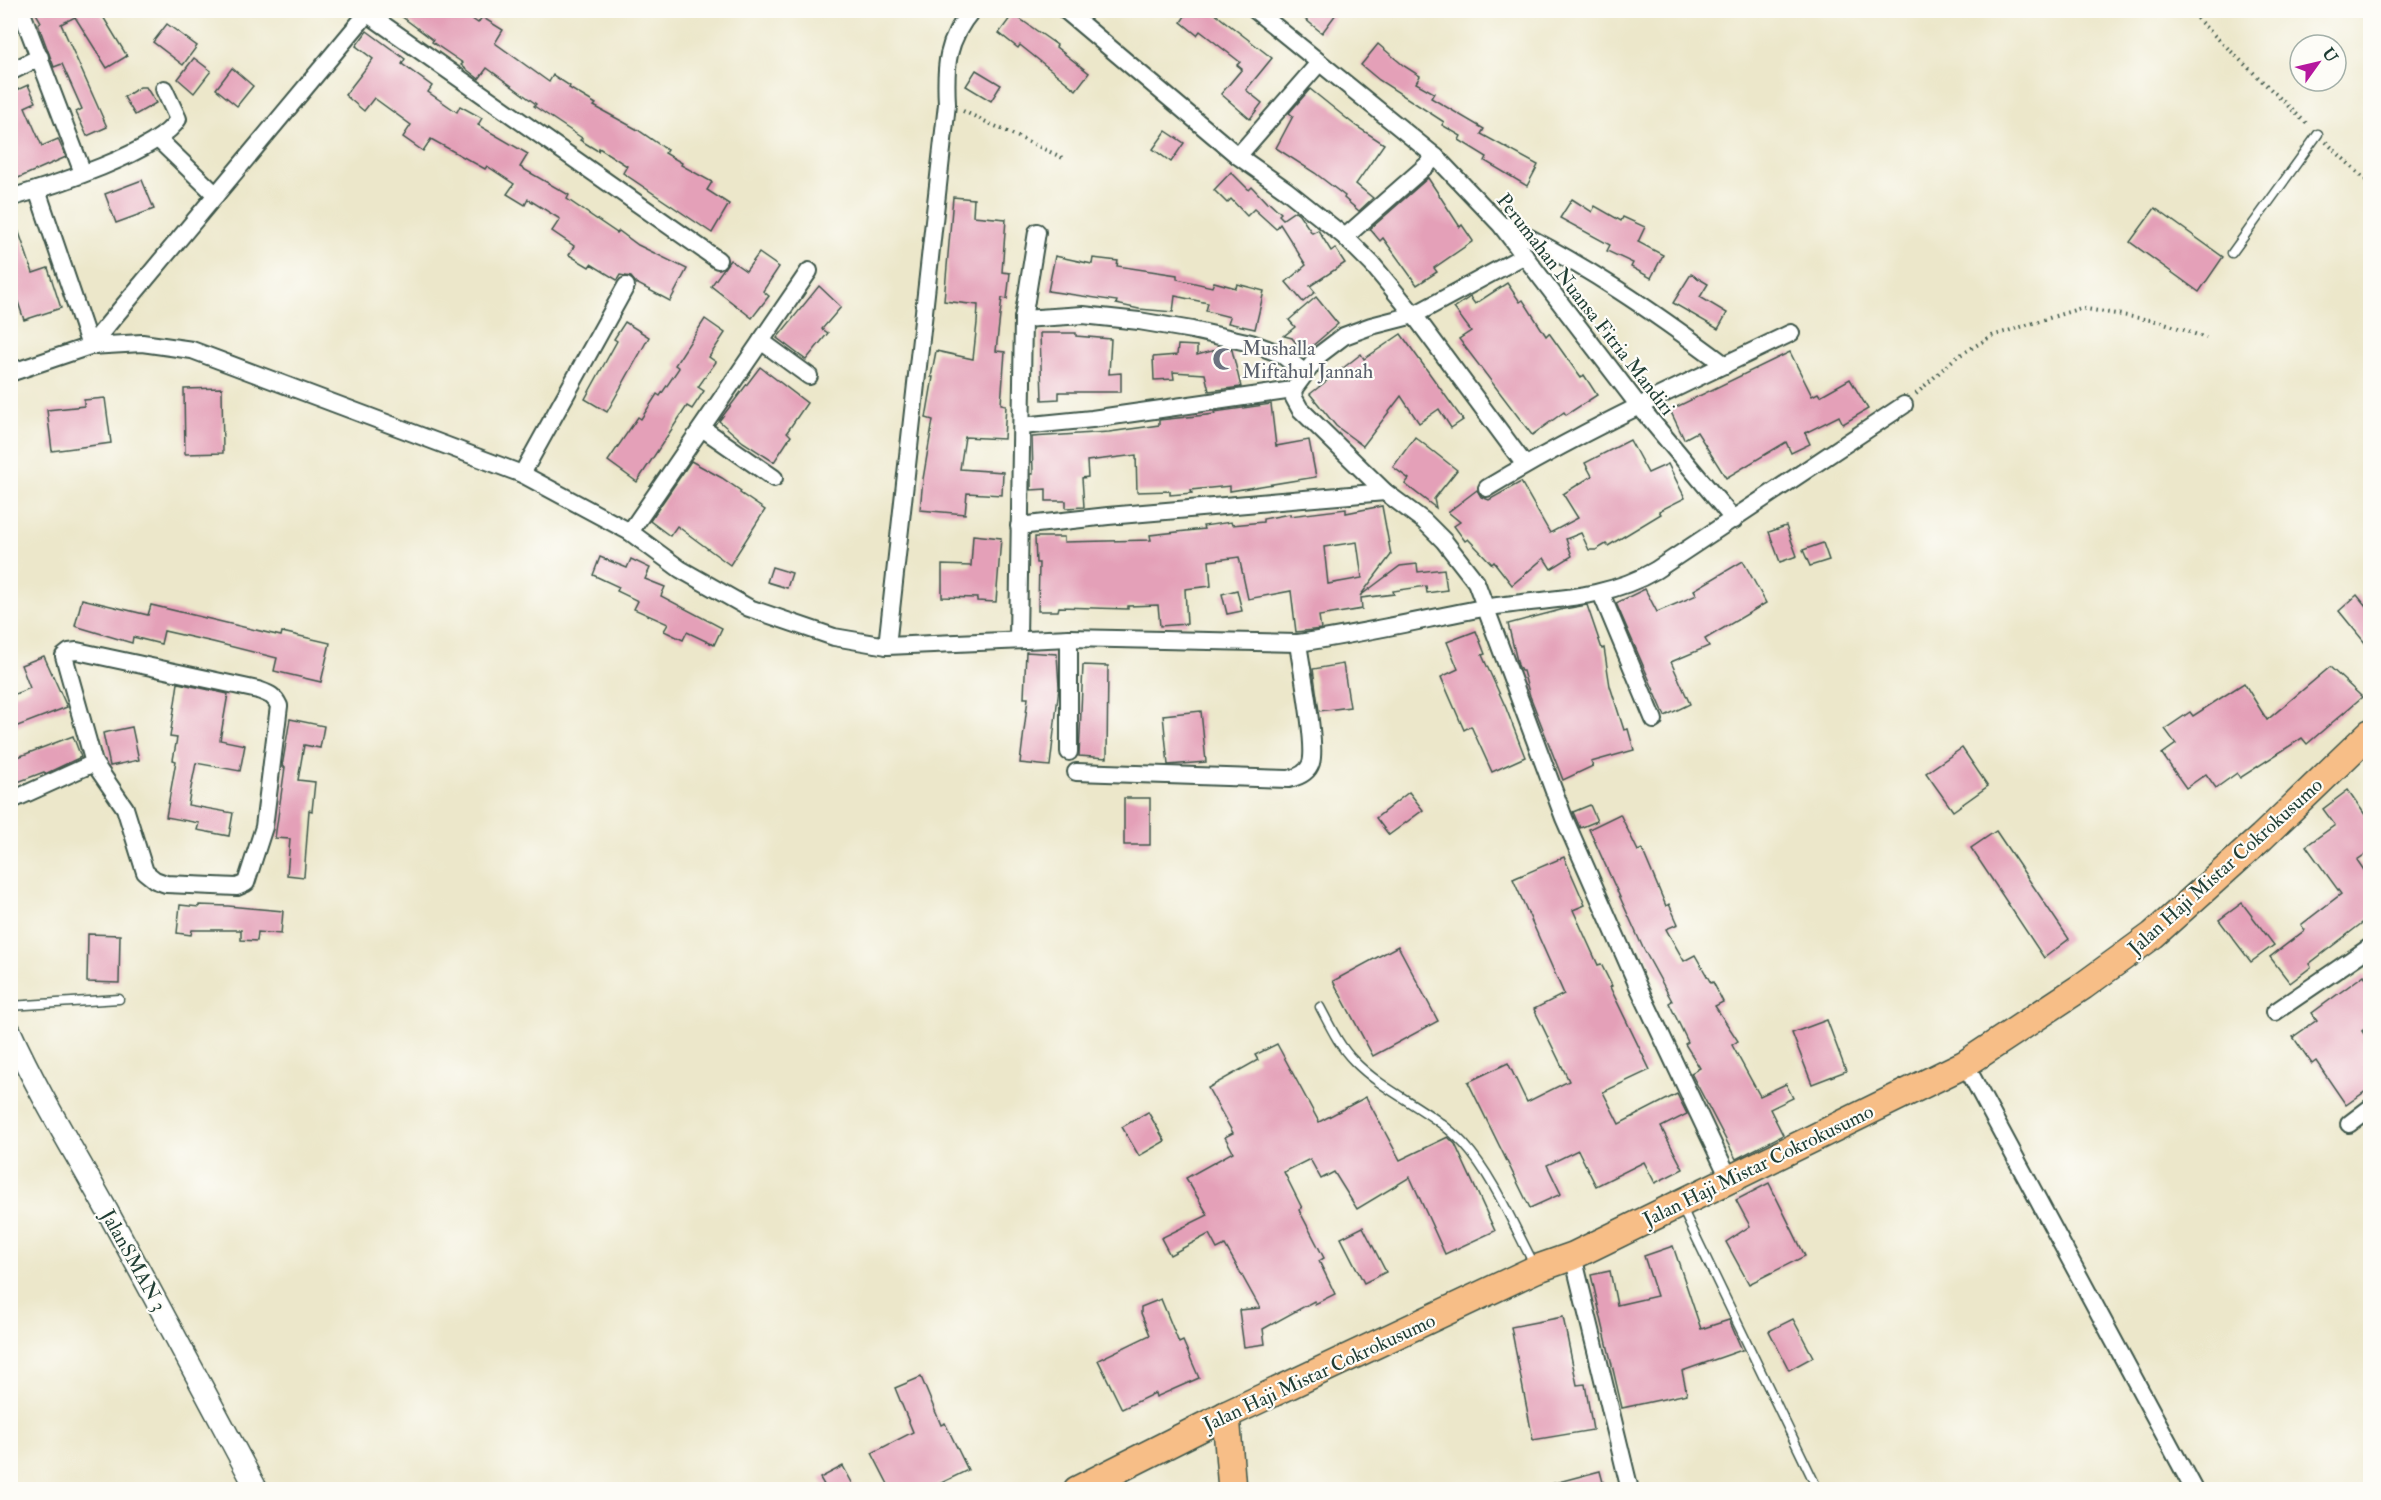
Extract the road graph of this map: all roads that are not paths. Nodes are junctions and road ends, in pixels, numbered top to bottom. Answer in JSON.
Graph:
{"nodes":[{"id":1,"x":21,"y":10,"type":"edge"},
{"id":2,"x":972,"y":10,"type":"edge"},
{"id":3,"x":1065,"y":10,"type":"edge"},
{"id":4,"x":1255,"y":10,"type":"edge"},
{"id":5,"x":369,"y":12,"type":"edge"},
{"id":6,"x":40,"y":57,"type":"junction"},
{"id":7,"x":1319,"y":63,"type":"junction"},
{"id":8,"x":10,"y":72,"type":"edge"},
{"id":9,"x":164,"y":89,"type":"dead end"},
{"id":10,"x":2318,"y":134,"type":"road end"},
{"id":11,"x":158,"y":139,"type":"junction"},
{"id":12,"x":1238,"y":156,"type":"junction"},
{"id":13,"x":1436,"y":157,"type":"junction"},
{"id":14,"x":83,"y":173,"type":"junction"},
{"id":15,"x":37,"y":190,"type":"junction"},
{"id":16,"x":216,"y":195,"type":"junction"},
{"id":17,"x":10,"y":198,"type":"edge"},
{"id":18,"x":1500,"y":224,"type":"junction"},
{"id":19,"x":1037,"y":232,"type":"dead end"},
{"id":20,"x":1345,"y":237,"type":"junction"},
{"id":21,"x":2232,"y":253,"type":"dead end"},
{"id":22,"x":1525,"y":255,"type":"junction"},
{"id":23,"x":718,"y":260,"type":"dead end"},
{"id":24,"x":809,"y":271,"type":"dead end"},
{"id":25,"x":626,"y":286,"type":"dead end"},
{"id":26,"x":1414,"y":315,"type":"junction"},
{"id":27,"x":1023,"y":319,"type":"junction"},
{"id":28,"x":1791,"y":333,"type":"dead end"},
{"id":29,"x":761,"y":341,"type":"junction"},
{"id":30,"x":90,"y":346,"type":"junction"},
{"id":31,"x":1725,"y":365,"type":"junction"},
{"id":32,"x":10,"y":373,"type":"edge"},
{"id":33,"x":1305,"y":373,"type":"junction"},
{"id":34,"x":809,"y":376,"type":"dead end"},
{"id":35,"x":1293,"y":390,"type":"junction"},
{"id":36,"x":1904,"y":405,"type":"road end"},
{"id":37,"x":1639,"y":406,"type":"junction"},
{"id":38,"x":1022,"y":426,"type":"junction"},
{"id":39,"x":702,"y":428,"type":"junction"},
{"id":40,"x":1525,"y":465,"type":"junction"},
{"id":41,"x":522,"y":474,"type":"junction"},
{"id":42,"x":774,"y":478,"type":"dead end"},
{"id":43,"x":1487,"y":488,"type":"dead end"},
{"id":44,"x":1385,"y":492,"type":"junction"},
{"id":45,"x":1734,"y":520,"type":"junction"},
{"id":46,"x":1019,"y":526,"type":"junction"},
{"id":47,"x":630,"y":532,"type":"junction"},
{"id":48,"x":1601,"y":593,"type":"junction"},
{"id":49,"x":1486,"y":608,"type":"junction"},
{"id":50,"x":1069,"y":638,"type":"junction"},
{"id":51,"x":1018,"y":639,"type":"junction"},
{"id":52,"x":1298,"y":643,"type":"junction"},
{"id":53,"x":887,"y":646,"type":"junction"},
{"id":54,"x":1653,"y":720,"type":"dead end"},
{"id":55,"x":2370,"y":733,"type":"edge"},
{"id":56,"x":1069,"y":752,"type":"dead end"},
{"id":57,"x":94,"y":763,"type":"junction"},
{"id":58,"x":1076,"y":772,"type":"dead end"},
{"id":59,"x":10,"y":801,"type":"edge"},
{"id":60,"x":2370,"y":947,"type":"edge"},
{"id":61,"x":119,"y":999,"type":"dead end"},
{"id":62,"x":10,"y":1006,"type":"edge"},
{"id":63,"x":1320,"y":1007,"type":"dead end"},
{"id":64,"x":2275,"y":1012,"type":"dead end"},
{"id":65,"x":10,"y":1031,"type":"edge"},
{"id":66,"x":1965,"y":1064,"type":"junction"},
{"id":67,"x":2370,"y":1108,"type":"edge"},
{"id":68,"x":2349,"y":1124,"type":"dead end"},
{"id":69,"x":1729,"y":1178,"type":"junction"},
{"id":70,"x":1681,"y":1204,"type":"junction"},
{"id":71,"x":1573,"y":1256,"type":"junction"},
{"id":72,"x":1536,"y":1269,"type":"junction"},
{"id":73,"x":1226,"y":1415,"type":"junction"},
{"id":74,"x":257,"y":1490,"type":"edge"},
{"id":75,"x":1077,"y":1490,"type":"edge"},
{"id":76,"x":1232,"y":1490,"type":"edge"},
{"id":77,"x":1630,"y":1490,"type":"edge"},
{"id":78,"x":1818,"y":1490,"type":"edge"},
{"id":79,"x":2194,"y":1490,"type":"edge"}],
"edges":[{"from":1,"to":6,"type":"street"},
{"from":2,"to":53,"type":"street"},
{"from":3,"to":12,"type":"street"},
{"from":4,"to":7,"type":"street","name":"Perumahan Nuansa Fitria Mandiri"},
{"from":5,"to":16,"type":"street"},
{"from":5,"to":23,"type":"street"},
{"from":6,"to":8,"type":"street"},
{"from":6,"to":14,"type":"street"},
{"from":7,"to":12,"type":"street"},
{"from":7,"to":13,"type":"street","name":"Perumahan Nuansa Fitria Mandiri"},
{"from":9,"to":11,"type":"street"},
{"from":10,"to":21,"type":"lane"},
{"from":11,"to":14,"type":"street"},
{"from":11,"to":16,"type":"street"},
{"from":12,"to":20,"type":"street"},
{"from":13,"to":18,"type":"street","name":"Perumahan Nuansa Fitria Mandiri"},
{"from":13,"to":20,"type":"street"},
{"from":14,"to":15,"type":"street"},
{"from":15,"to":17,"type":"street"},
{"from":15,"to":30,"type":"street"},
{"from":16,"to":30,"type":"street"},
{"from":18,"to":22,"type":"street","name":"Perumahan Nuansa Fitria Mandiri"},
{"from":18,"to":31,"type":"street"},
{"from":19,"to":27,"type":"street"},
{"from":20,"to":26,"type":"street"},
{"from":22,"to":26,"type":"street"},
{"from":22,"to":37,"type":"street","name":"Perumahan Nuansa Fitria Mandiri"},
{"from":24,"to":29,"type":"street"},
{"from":25,"to":41,"type":"street"},
{"from":26,"to":33,"type":"street"},
{"from":26,"to":40,"type":"street"},
{"from":27,"to":33,"type":"street"},
{"from":27,"to":38,"type":"street"},
{"from":28,"to":31,"type":"street"},
{"from":29,"to":34,"type":"street"},
{"from":29,"to":39,"type":"street"},
{"from":30,"to":32,"type":"street"},
{"from":30,"to":41,"type":"street"},
{"from":31,"to":37,"type":"street"},
{"from":33,"to":35,"type":"street"},
{"from":35,"to":38,"type":"street"},
{"from":35,"to":44,"type":"street"},
{"from":36,"to":45,"type":"street"},
{"from":37,"to":40,"type":"street"},
{"from":37,"to":45,"type":"street","name":"Perumahan Nuansa Fitria Mandiri"},
{"from":38,"to":46,"type":"street"},
{"from":39,"to":42,"type":"street"},
{"from":39,"to":47,"type":"street"},
{"from":40,"to":43,"type":"street"},
{"from":41,"to":47,"type":"street"},
{"from":44,"to":46,"type":"street"},
{"from":44,"to":49,"type":"street"},
{"from":45,"to":48,"type":"street"},
{"from":46,"to":51,"type":"street"},
{"from":47,"to":53,"type":"street"},
{"from":48,"to":49,"type":"street"},
{"from":48,"to":54,"type":"street"},
{"from":49,"to":52,"type":"street"},
{"from":49,"to":69,"type":"street"},
{"from":50,"to":51,"type":"street"},
{"from":50,"to":52,"type":"street"},
{"from":50,"to":56,"type":"street"},
{"from":51,"to":53,"type":"street"},
{"from":52,"to":58,"type":"street"},
{"from":55,"to":66,"type":"main road","name":"Jalan Haji Mistar Cokrokusumo"},
{"from":57,"to":57,"type":"street"},
{"from":57,"to":59,"type":"street"},
{"from":60,"to":64,"type":"street"},
{"from":61,"to":62,"type":"lane"},
{"from":63,"to":72,"type":"lane"},
{"from":65,"to":74,"type":"street","name":"JalanSMAN 3"},
{"from":66,"to":69,"type":"main road","name":"Jalan Haji Mistar Cokrokusumo"},
{"from":66,"to":79,"type":"street"},
{"from":67,"to":68,"type":"street"},
{"from":69,"to":70,"type":"main road","name":"Jalan Haji Mistar Cokrokusumo"},
{"from":70,"to":71,"type":"main road","name":"Jalan Haji Mistar Cokrokusumo"},
{"from":70,"to":78,"type":"lane"},
{"from":71,"to":72,"type":"main road","name":"Jalan Haji Mistar Cokrokusumo"},
{"from":71,"to":77,"type":"street"},
{"from":72,"to":73,"type":"main road","name":"Jalan Haji Mistar Cokrokusumo"},
{"from":73,"to":75,"type":"main road","name":"Jalan Haji Mistar Cokrokusumo"},
{"from":73,"to":76,"type":"main road"}]}
